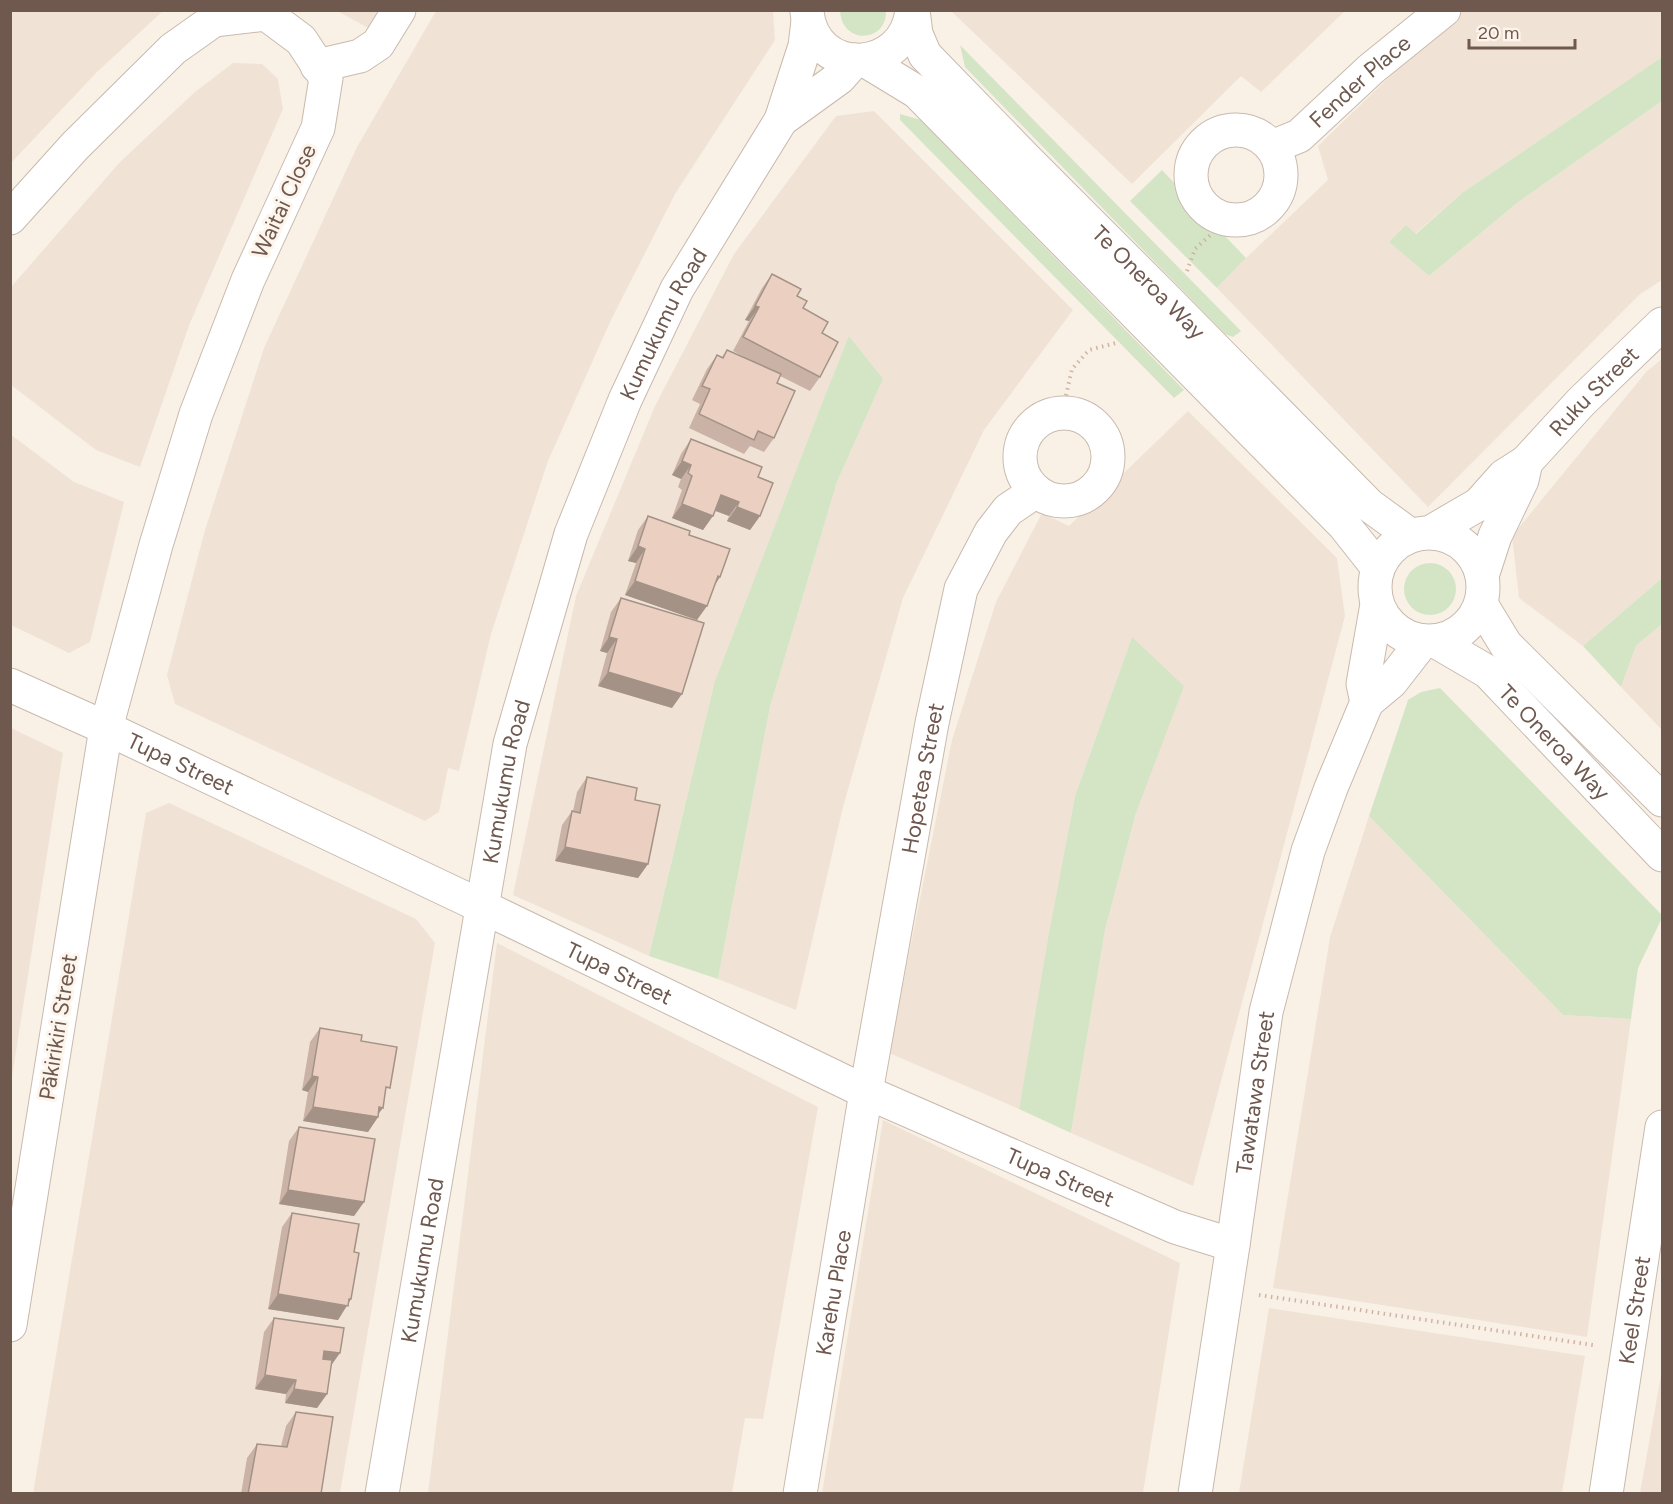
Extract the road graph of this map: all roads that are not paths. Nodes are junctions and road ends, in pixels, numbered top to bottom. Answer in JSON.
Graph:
{"nodes":[{"id":1,"x":399,"y":10,"type":"edge"},
{"id":2,"x":912,"y":10,"type":"edge"},
{"id":3,"x":1444,"y":10,"type":"edge"},
{"id":4,"x":808,"y":16,"type":"edge"},
{"id":5,"x":861,"y":60,"type":"junction"},
{"id":6,"x":317,"y":66,"type":"junction"},
{"id":7,"x":781,"y":120,"type":"junction"},
{"id":8,"x":1272,"y":147,"type":"junction"},
{"id":9,"x":10,"y":219,"type":"edge"},
{"id":10,"x":1662,"y":324,"type":"edge"},
{"id":11,"x":1526,"y":462,"type":"junction"},
{"id":12,"x":1036,"y":491,"type":"junction"},
{"id":13,"x":1421,"y":533,"type":"junction"},
{"id":14,"x":1378,"y":568,"type":"junction"},
{"id":15,"x":1482,"y":590,"type":"junction"},
{"id":16,"x":1377,"y":604,"type":"junction"},
{"id":17,"x":1429,"y":641,"type":"junction"},
{"id":18,"x":10,"y":685,"type":"edge"},
{"id":19,"x":1367,"y":702,"type":"junction"},
{"id":20,"x":106,"y":728,"type":"junction"},
{"id":21,"x":1662,"y":800,"type":"edge"},
{"id":22,"x":1662,"y":855,"type":"edge"},
{"id":23,"x":481,"y":906,"type":"junction"},
{"id":24,"x":866,"y":1092,"type":"junction"},
{"id":25,"x":1662,"y":1129,"type":"edge"},
{"id":26,"x":1233,"y":1245,"type":"junction"},
{"id":27,"x":10,"y":1325,"type":"edge"},
{"id":28,"x":382,"y":1494,"type":"edge"},
{"id":29,"x":800,"y":1494,"type":"edge"},
{"id":30,"x":1195,"y":1494,"type":"edge"},
{"id":31,"x":1606,"y":1494,"type":"edge"}],
"edges":[{"from":1,"to":6,"type":"street"},
{"from":2,"to":5,"type":"street","name":"Te Oneroa Way"},
{"from":2,"to":13,"type":"street","name":"Te Oneroa Way"},
{"from":3,"to":8,"type":"street","name":"Fender Place"},
{"from":4,"to":5,"type":"street","name":"Te Oneroa Way"},
{"from":4,"to":7,"type":"street","name":"Kumukumu Road"},
{"from":5,"to":7,"type":"street","name":"Kumukumu Road"},
{"from":5,"to":14,"type":"street","name":"Te Oneroa Way"},
{"from":6,"to":9,"type":"street","name":"Waitai Close"},
{"from":6,"to":20,"type":"street","name":"Waitai Close"},
{"from":7,"to":23,"type":"street","name":"Kumukumu Road"},
{"from":8,"to":8,"type":"street"},
{"from":10,"to":11,"type":"street","name":"Ruku Street"},
{"from":11,"to":13,"type":"street","name":"Ruku Street"},
{"from":11,"to":15,"type":"street","name":"Ruku Street"},
{"from":12,"to":12,"type":"street"},
{"from":12,"to":24,"type":"street","name":"Hopetea Street"},
{"from":13,"to":14,"type":"street"},
{"from":13,"to":15,"type":"street","name":"Te Oneroa Way"},
{"from":14,"to":16,"type":"street"},
{"from":15,"to":17,"type":"street"},
{"from":15,"to":21,"type":"street","name":"Te Oneroa Way"},
{"from":16,"to":17,"type":"street","name":"Te Oneroa Way"},
{"from":16,"to":19,"type":"street","name":"Tawatawa Street"},
{"from":17,"to":19,"type":"street","name":"Tawatawa Street"},
{"from":17,"to":22,"type":"street","name":"Te Oneroa Way"},
{"from":18,"to":20,"type":"street","name":"Tupa Street"},
{"from":19,"to":26,"type":"street","name":"Tawatawa Street"},
{"from":20,"to":23,"type":"street","name":"Tupa Street"},
{"from":20,"to":27,"type":"street","name":"Pākirikiri Street"},
{"from":23,"to":24,"type":"street","name":"Tupa Street"},
{"from":23,"to":28,"type":"street","name":"Kumukumu Road"},
{"from":24,"to":26,"type":"street","name":"Tupa Street"},
{"from":24,"to":29,"type":"street","name":"Karehu Place"},
{"from":25,"to":31,"type":"street","name":"Keel Street"},
{"from":26,"to":30,"type":"street","name":"Tawatawa Street"}]}
